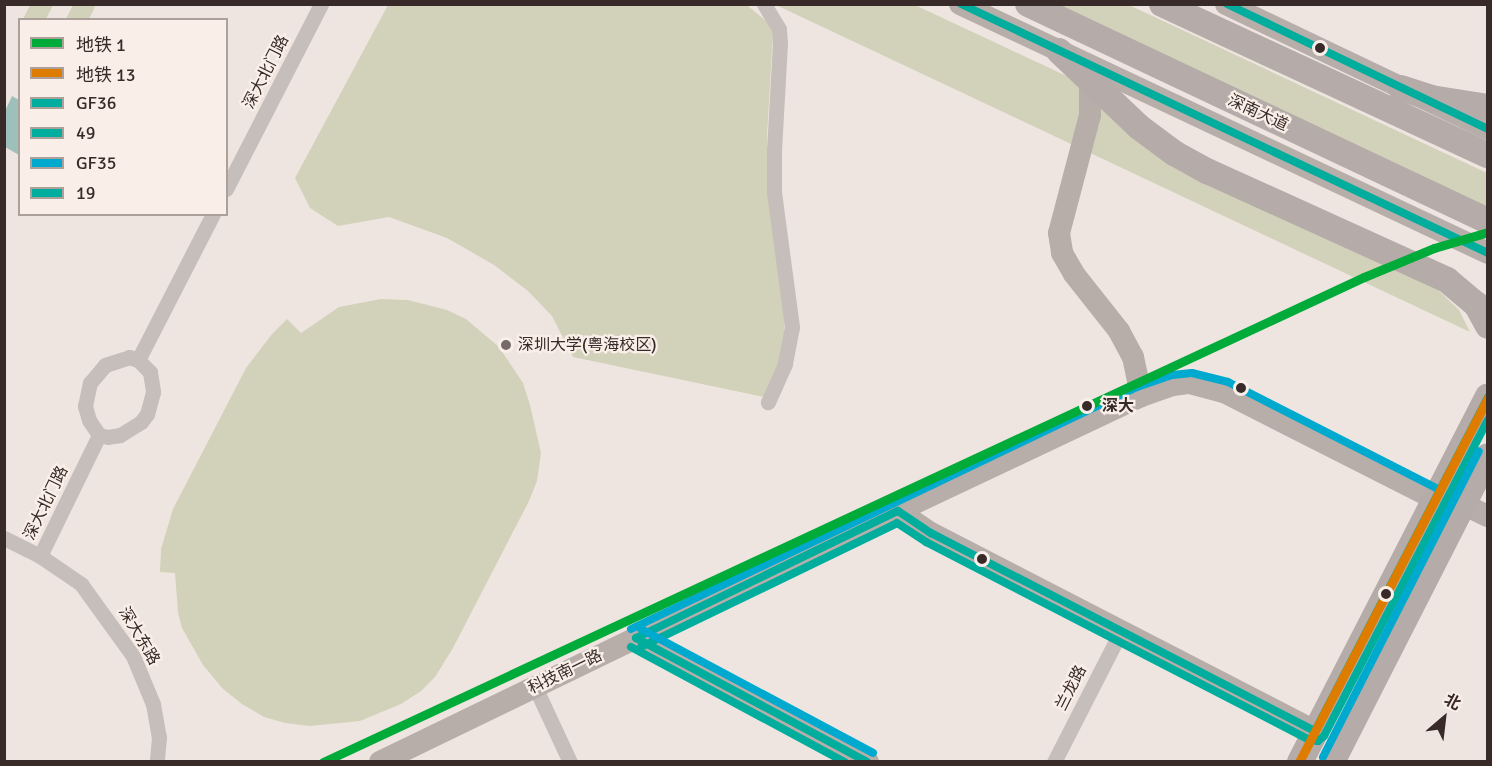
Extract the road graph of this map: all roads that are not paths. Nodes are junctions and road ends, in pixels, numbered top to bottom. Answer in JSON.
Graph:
{"nodes":[{"id":1,"x":321,"y":4,"type":"edge"},
{"id":2,"x":764,"y":4,"type":"edge"},
{"id":3,"x":960,"y":4,"type":"edge"},
{"id":4,"x":1028,"y":4,"type":"edge"},
{"id":5,"x":1162,"y":4,"type":"edge"},
{"id":6,"x":1193,"y":4,"type":"edge"},
{"id":7,"x":1226,"y":4,"type":"edge"},
{"id":8,"x":1059,"y":51,"type":"junction"},
{"id":9,"x":1267,"y":53,"type":"junction"},
{"id":10,"x":1090,"y":81,"type":"junction"},
{"id":11,"x":1401,"y":88,"type":"junction"},
{"id":12,"x":1488,"y":107,"type":"edge"},
{"id":13,"x":1196,"y":116,"type":"junction"},
{"id":14,"x":1488,"y":129,"type":"edge"},
{"id":15,"x":1309,"y":137,"type":"junction"},
{"id":16,"x":1488,"y":155,"type":"edge"},
{"id":17,"x":228,"y":185,"type":"edge"},
{"id":18,"x":212,"y":216,"type":"edge"},
{"id":19,"x":1488,"y":221,"type":"edge"},
{"id":20,"x":1488,"y":253,"type":"edge"},
{"id":21,"x":1488,"y":326,"type":"edge"},
{"id":22,"x":138,"y":360,"type":"junction"},
{"id":23,"x":1141,"y":396,"type":"junction"},
{"id":24,"x":1488,"y":396,"type":"edge"},
{"id":25,"x":768,"y":402,"type":"dead end"},
{"id":26,"x":99,"y":435,"type":"junction"},
{"id":27,"x":1488,"y":456,"type":"edge"},
{"id":28,"x":1435,"y":499,"type":"junction"},
{"id":29,"x":1463,"y":504,"type":"junction"},
{"id":30,"x":898,"y":511,"type":"junction"},
{"id":31,"x":1488,"y":516,"type":"edge"},
{"id":32,"x":4,"y":538,"type":"edge"},
{"id":33,"x":40,"y":556,"type":"junction"},
{"id":34,"x":1121,"y":631,"type":"junction"},
{"id":35,"x":636,"y":638,"type":"junction"},
{"id":36,"x":535,"y":687,"type":"junction"},
{"id":37,"x":1315,"y":731,"type":"junction"},
{"id":38,"x":826,"y":752,"type":"edge"},
{"id":39,"x":157,"y":762,"type":"edge"},
{"id":40,"x":380,"y":762,"type":"edge"},
{"id":41,"x":570,"y":762,"type":"edge"},
{"id":42,"x":868,"y":762,"type":"edge"},
{"id":43,"x":1054,"y":762,"type":"edge"},
{"id":44,"x":1300,"y":762,"type":"edge"},
{"id":45,"x":1332,"y":762,"type":"edge"}],
"edges":[{"from":1,"to":17,"type":"street","name":"深大北门路"},
{"from":2,"to":25,"type":"street"},
{"from":3,"to":8,"type":"street"},
{"from":4,"to":15,"type":"main road","name":"深南大道"},
{"from":5,"to":9,"type":"main road"},
{"from":6,"to":9,"type":"main road"},
{"from":7,"to":11,"type":"street"},
{"from":8,"to":10,"type":"main road"},
{"from":8,"to":13,"type":"street"},
{"from":9,"to":16,"type":"main road"},
{"from":10,"to":21,"type":"main road"},
{"from":10,"to":23,"type":"street"},
{"from":11,"to":12,"type":"main road"},
{"from":11,"to":14,"type":"street"},
{"from":13,"to":15,"type":"street"},
{"from":13,"to":20,"type":"street"},
{"from":15,"to":19,"type":"main road","name":"深南大道"},
{"from":18,"to":22,"type":"street"},
{"from":22,"to":26,"type":"street"},
{"from":22,"to":26,"type":"street"},
{"from":23,"to":28,"type":"street","name":"科技南一路"},
{"from":23,"to":30,"type":"street","name":"科技南一路"},
{"from":24,"to":28,"type":"main road"},
{"from":26,"to":33,"type":"street","name":"深大北门路"},
{"from":27,"to":29,"type":"main road"},
{"from":28,"to":37,"type":"main road"},
{"from":29,"to":31,"type":"street"},
{"from":29,"to":45,"type":"main road"},
{"from":30,"to":34,"type":"street"},
{"from":30,"to":35,"type":"street","name":"科技南一路"},
{"from":32,"to":33,"type":"street","name":"深大东路"},
{"from":33,"to":39,"type":"street","name":"深大东路"},
{"from":34,"to":37,"type":"street"},
{"from":34,"to":43,"type":"street","name":"兰龙路"},
{"from":35,"to":36,"type":"street","name":"科技南一路"},
{"from":35,"to":38,"type":"street"},
{"from":36,"to":40,"type":"street","name":"科技南一路"},
{"from":36,"to":41,"type":"street"},
{"from":37,"to":44,"type":"main road"},
{"from":38,"to":42,"type":"street"}]}
